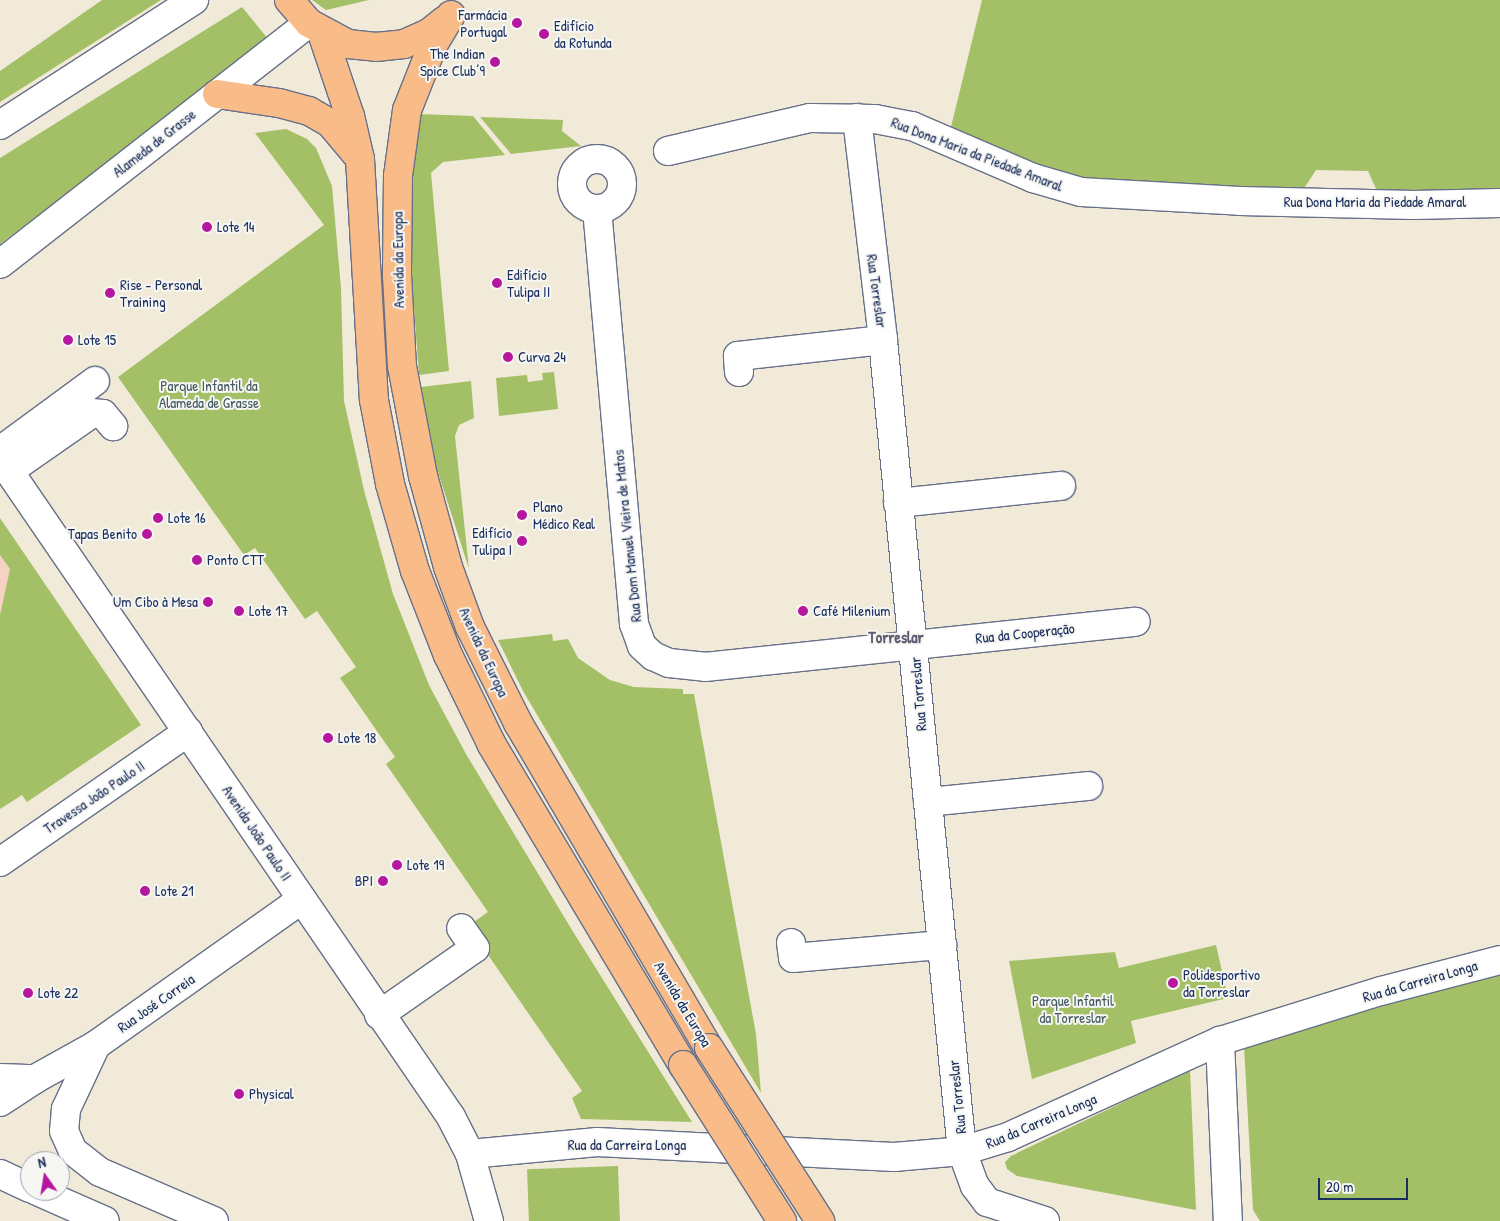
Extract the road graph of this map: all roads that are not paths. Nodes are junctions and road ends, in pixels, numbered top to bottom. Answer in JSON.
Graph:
{"nodes":[{"id":1,"x":194,"y":0,"type":"edge"},
{"id":2,"x":289,"y":0,"type":"edge"},
{"id":3,"x":456,"y":8,"type":"edge"},
{"id":4,"x":316,"y":28,"type":"junction"},
{"id":5,"x":216,"y":94,"type":"junction"},
{"id":6,"x":857,"y":118,"type":"junction"},
{"id":7,"x":0,"y":125,"type":"edge"},
{"id":8,"x":668,"y":150,"type":"dead end"},
{"id":9,"x":360,"y":159,"type":"junction"},
{"id":10,"x":1500,"y":203,"type":"edge"},
{"id":11,"x":597,"y":208,"type":"dead end"},
{"id":12,"x":0,"y":264,"type":"edge"},
{"id":13,"x":883,"y":340,"type":"junction"},
{"id":14,"x":740,"y":372,"type":"dead end"},
{"id":15,"x":95,"y":382,"type":"dead end"},
{"id":16,"x":113,"y":426,"type":"dead end"},
{"id":17,"x":3,"y":460,"type":"edge"},
{"id":18,"x":1062,"y":486,"type":"dead end"},
{"id":19,"x":898,"y":503,"type":"junction"},
{"id":20,"x":1136,"y":622,"type":"dead end"},
{"id":21,"x":913,"y":645,"type":"junction"},
{"id":22,"x":188,"y":732,"type":"junction"},
{"id":23,"x":1088,"y":786,"type":"dead end"},
{"id":24,"x":928,"y":802,"type":"junction"},
{"id":25,"x":0,"y":862,"type":"edge"},
{"id":26,"x":302,"y":899,"type":"junction"},
{"id":27,"x":461,"y":928,"type":"dead end"},
{"id":28,"x":791,"y":944,"type":"dead end"},
{"id":29,"x":942,"y":945,"type":"junction"},
{"id":30,"x":1500,"y":960,"type":"edge"},
{"id":31,"x":379,"y":1015,"type":"junction"},
{"id":32,"x":1220,"y":1041,"type":"junction"},
{"id":33,"x":96,"y":1045,"type":"junction"},
{"id":34,"x":0,"y":1078,"type":"edge"},
{"id":35,"x":35,"y":1079,"type":"junction"},
{"id":36,"x":0,"y":1102,"type":"edge"},
{"id":37,"x":962,"y":1152,"type":"junction"},
{"id":38,"x":470,"y":1154,"type":"junction"},
{"id":39,"x":0,"y":1174,"type":"edge"},
{"id":40,"x":20,"y":1183,"type":"edge"},
{"id":41,"x":59,"y":1201,"type":"edge"},
{"id":42,"x":1032,"y":1219,"type":"edge"},
{"id":43,"x":105,"y":1221,"type":"edge"},
{"id":44,"x":214,"y":1221,"type":"edge"},
{"id":45,"x":489,"y":1221,"type":"edge"},
{"id":46,"x":782,"y":1221,"type":"edge"},
{"id":47,"x":820,"y":1221,"type":"edge"},
{"id":48,"x":1228,"y":1221,"type":"edge"}],
"edges":[{"from":1,"to":7,"type":"street"},
{"from":2,"to":4,"type":"main road"},
{"from":3,"to":4,"type":"main road"},
{"from":3,"to":47,"type":"main road","name":"Avenida da Europa","bridge":true},
{"from":4,"to":5,"type":"street","name":"Alameda de Grasse"},
{"from":4,"to":9,"type":"main road","name":"Avenida da Europa"},
{"from":5,"to":9,"type":"main road"},
{"from":5,"to":12,"type":"street","name":"Alameda de Grasse"},
{"from":6,"to":8,"type":"street","name":"Rua Dona Maria da Piedade Amaral"},
{"from":6,"to":10,"type":"street","name":"Rua Dona Maria da Piedade Amaral"},
{"from":6,"to":13,"type":"street","name":"Rua Torreslar"},
{"from":9,"to":46,"type":"main road","name":"Avenida da Europa","bridge":true},
{"from":11,"to":21,"type":"street","name":"Rua Dom Manuel Vieira de Matos"},
{"from":13,"to":14,"type":"street"},
{"from":13,"to":19,"type":"street","name":"Rua Torreslar"},
{"from":15,"to":17,"type":"street"},
{"from":16,"to":17,"type":"street"},
{"from":17,"to":22,"type":"street","name":"Avenida João Paulo II"},
{"from":18,"to":19,"type":"street"},
{"from":19,"to":21,"type":"street","name":"Rua Torreslar"},
{"from":20,"to":21,"type":"street","name":"Rua da Cooperação"},
{"from":21,"to":24,"type":"street","name":"Rua Torreslar"},
{"from":22,"to":25,"type":"street","name":"Travessa João Paulo II"},
{"from":22,"to":26,"type":"street","name":"Avenida João Paulo II"},
{"from":23,"to":24,"type":"street"},
{"from":24,"to":29,"type":"street","name":"Rua Torreslar"},
{"from":26,"to":31,"type":"street","name":"Avenida João Paulo II"},
{"from":26,"to":33,"type":"street","name":"Rua José Correia"},
{"from":27,"to":31,"type":"street"},
{"from":28,"to":29,"type":"street"},
{"from":29,"to":37,"type":"street","name":"Rua Torreslar"},
{"from":30,"to":32,"type":"street","name":"Rua da Carreira Longa"},
{"from":31,"to":38,"type":"street","name":"Avenida João Paulo II"},
{"from":32,"to":37,"type":"street","name":"Rua da Carreira Longa"},
{"from":32,"to":48,"type":"street"},
{"from":33,"to":35,"type":"street","name":"Rua José Correia"},
{"from":33,"to":44,"type":"street"},
{"from":34,"to":35,"type":"street"},
{"from":35,"to":36,"type":"street","name":"Rua José Correia"},
{"from":37,"to":38,"type":"street","name":"Rua da Carreira Longa"},
{"from":37,"to":42,"type":"street","name":"Rua Torreslar"},
{"from":38,"to":45,"type":"street","name":"Avenida João Paulo II"},
{"from":39,"to":40,"type":"street"},
{"from":41,"to":43,"type":"street"}]}
